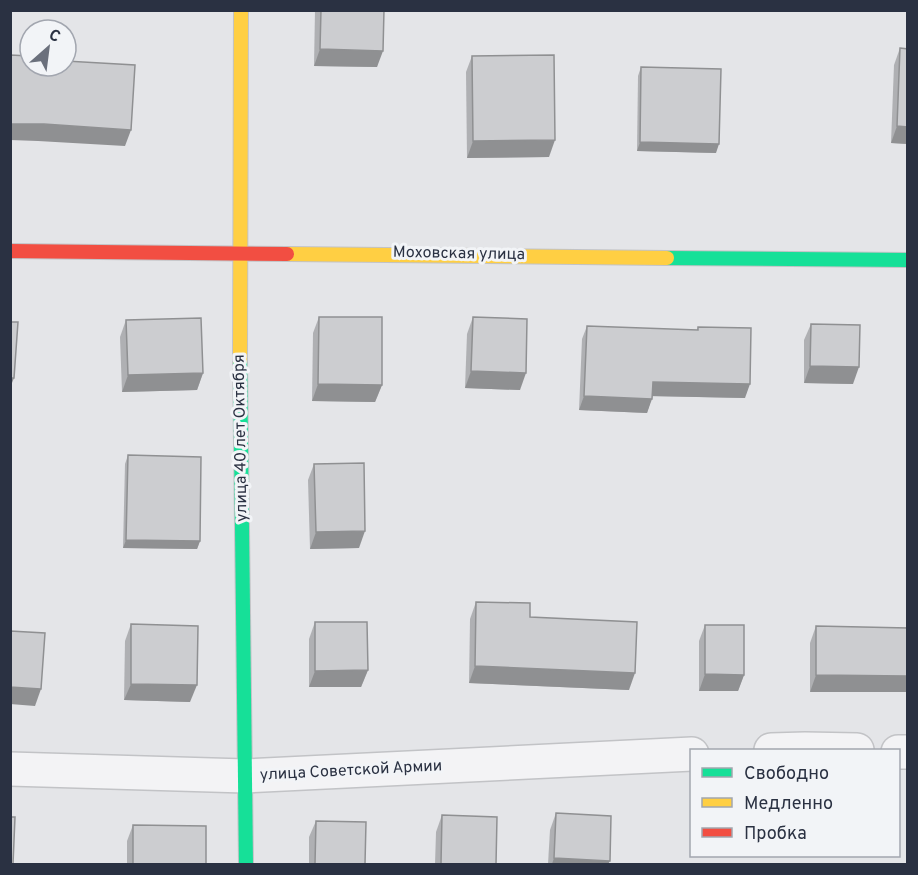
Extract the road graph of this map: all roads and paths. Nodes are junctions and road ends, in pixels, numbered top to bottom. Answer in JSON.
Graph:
{"nodes":[{"id":1,"x":242,"y":10,"type":"edge"},
{"id":2,"x":10,"y":251,"type":"edge"},
{"id":3,"x":239,"y":252,"type":"junction"},
{"id":4,"x":908,"y":260,"type":"edge"},
{"id":5,"x":690,"y":754,"type":"edge"},
{"id":6,"x":10,"y":769,"type":"edge"},
{"id":7,"x":245,"y":777,"type":"junction"},
{"id":8,"x":246,"y":864,"type":"edge"}],
"edges":[{"from":1,"to":3,"type":"street","name":"улица 40 лет Октября"},
{"from":2,"to":3,"type":"street","name":"Моховская улица"},
{"from":3,"to":4,"type":"street","name":"Моховская улица"},
{"from":3,"to":7,"type":"street","name":"улица 40 лет Октября"},
{"from":5,"to":7,"type":"street","name":"улица Советской Армии"},
{"from":6,"to":7,"type":"street","name":"улица Советской Армии"},
{"from":7,"to":8,"type":"street","name":"улица 40 лет Октября"}]}
